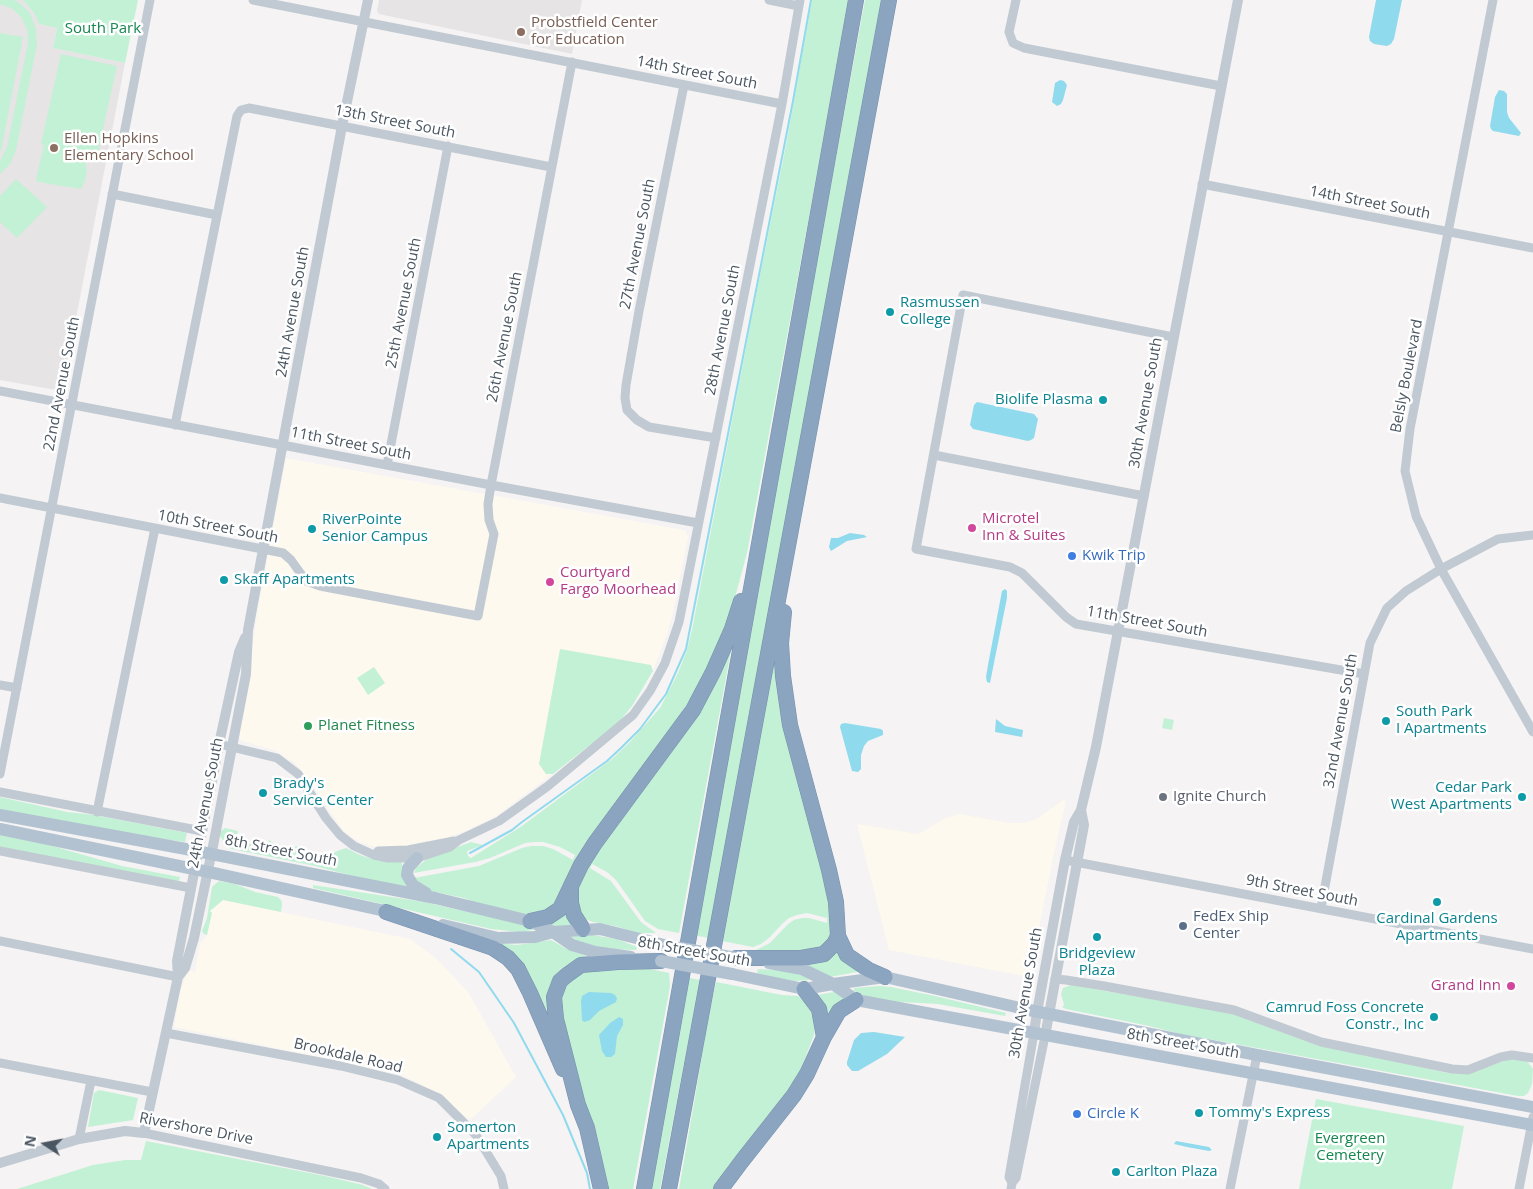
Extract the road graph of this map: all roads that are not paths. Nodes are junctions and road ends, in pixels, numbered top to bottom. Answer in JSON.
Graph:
{"nodes":[{"id":1,"x":150,"y":0,"type":"edge"},
{"id":2,"x":256,"y":0,"type":"edge"},
{"id":3,"x":368,"y":0,"type":"edge"},
{"id":4,"x":769,"y":0,"type":"edge"},
{"id":5,"x":856,"y":0,"type":"edge"},
{"id":6,"x":889,"y":0,"type":"edge"},
{"id":7,"x":1016,"y":0,"type":"edge"},
{"id":8,"x":1238,"y":0,"type":"edge"},
{"id":9,"x":1493,"y":0,"type":"edge"},
{"id":10,"x":799,"y":3,"type":"edge"},
{"id":11,"x":364,"y":21,"type":"junction"},
{"id":12,"x":572,"y":62,"type":"junction"},
{"id":13,"x":684,"y":84,"type":"junction"},
{"id":14,"x":1221,"y":86,"type":"junction"},
{"id":15,"x":782,"y":104,"type":"junction"},
{"id":16,"x":342,"y":126,"type":"junction"},
{"id":17,"x":448,"y":146,"type":"junction"},
{"id":18,"x":552,"y":167,"type":"junction"},
{"id":19,"x":1202,"y":184,"type":"junction"},
{"id":20,"x":112,"y":194,"type":"junction"},
{"id":21,"x":217,"y":215,"type":"junction"},
{"id":22,"x":1448,"y":232,"type":"junction"},
{"id":23,"x":1533,"y":248,"type":"edge"},
{"id":24,"x":1173,"y":337,"type":"junction"},
{"id":25,"x":0,"y":391,"type":"edge"},
{"id":26,"x":72,"y":406,"type":"junction"},
{"id":27,"x":175,"y":425,"type":"junction"},
{"id":28,"x":716,"y":438,"type":"junction"},
{"id":29,"x":283,"y":446,"type":"junction"},
{"id":30,"x":934,"y":455,"type":"junction"},
{"id":31,"x":386,"y":465,"type":"junction"},
{"id":32,"x":491,"y":485,"type":"junction"},
{"id":33,"x":1144,"y":496,"type":"junction"},
{"id":34,"x":0,"y":498,"type":"edge"},
{"id":35,"x":52,"y":508,"type":"junction"},
{"id":36,"x":793,"y":513,"type":"junction"},
{"id":37,"x":698,"y":523,"type":"junction"},
{"id":38,"x":155,"y":528,"type":"junction"},
{"id":39,"x":1533,"y":535,"type":"edge"},
{"id":40,"x":264,"y":549,"type":"junction"},
{"id":41,"x":756,"y":560,"type":"junction"},
{"id":42,"x":1441,"y":569,"type":"junction"},
{"id":43,"x":478,"y":616,"type":"joint"},
{"id":44,"x":248,"y":630,"type":"junction"},
{"id":45,"x":1117,"y":631,"type":"junction"},
{"id":46,"x":1364,"y":674,"type":"junction"},
{"id":47,"x":0,"y":685,"type":"edge"},
{"id":48,"x":16,"y":688,"type":"junction"},
{"id":49,"x":230,"y":690,"type":"junction"},
{"id":50,"x":242,"y":692,"type":"junction"},
{"id":51,"x":1533,"y":732,"type":"edge"},
{"id":52,"x":219,"y":744,"type":"junction"},
{"id":53,"x":232,"y":747,"type":"junction"},
{"id":54,"x":0,"y":774,"type":"edge"},
{"id":55,"x":0,"y":792,"type":"edge"},
{"id":56,"x":1081,"y":810,"type":"junction"},
{"id":57,"x":97,"y":812,"type":"junction"},
{"id":58,"x":0,"y":815,"type":"edge"},
{"id":59,"x":0,"y":829,"type":"edge"},
{"id":60,"x":202,"y":831,"type":"junction"},
{"id":61,"x":459,"y":840,"type":"junction"},
{"id":62,"x":363,"y":850,"type":"junction"},
{"id":63,"x":0,"y":851,"type":"edge"},
{"id":64,"x":204,"y":853,"type":"junction"},
{"id":65,"x":417,"y":858,"type":"junction"},
{"id":66,"x":1065,"y":860,"type":"junction"},
{"id":67,"x":1076,"y":862,"type":"junction"},
{"id":68,"x":201,"y":871,"type":"junction"},
{"id":69,"x":191,"y":888,"type":"junction"},
{"id":70,"x":571,"y":889,"type":"junction"},
{"id":71,"x":435,"y":898,"type":"junction"},
{"id":72,"x":1322,"y":908,"type":"junction"},
{"id":73,"x":386,"y":912,"type":"junction"},
{"id":74,"x":530,"y":921,"type":"junction"},
{"id":75,"x":583,"y":929,"type":"junction"},
{"id":76,"x":553,"y":932,"type":"junction"},
{"id":77,"x":838,"y":936,"type":"junction"},
{"id":78,"x":0,"y":941,"type":"edge"},
{"id":79,"x":1533,"y":949,"type":"edge"},
{"id":80,"x":736,"y":958,"type":"junction"},
{"id":81,"x":660,"y":961,"type":"junction"},
{"id":82,"x":178,"y":977,"type":"junction"},
{"id":83,"x":885,"y":977,"type":"junction"},
{"id":84,"x":1055,"y":980,"type":"junction"},
{"id":85,"x":833,"y":984,"type":"junction"},
{"id":86,"x":804,"y":989,"type":"junction"},
{"id":87,"x":856,"y":1000,"type":"junction"},
{"id":88,"x":1043,"y":1013,"type":"junction"},
{"id":89,"x":166,"y":1033,"type":"junction"},
{"id":90,"x":1040,"y":1034,"type":"junction"},
{"id":91,"x":824,"y":1037,"type":"junction"},
{"id":92,"x":1256,"y":1055,"type":"junction"},
{"id":93,"x":1533,"y":1058,"type":"edge"},
{"id":94,"x":0,"y":1063,"type":"edge"},
{"id":95,"x":1253,"y":1073,"type":"junction"},
{"id":96,"x":91,"y":1081,"type":"junction"},
{"id":97,"x":152,"y":1092,"type":"junction"},
{"id":98,"x":578,"y":1105,"type":"junction"},
{"id":99,"x":1533,"y":1107,"type":"edge"},
{"id":100,"x":1533,"y":1122,"type":"edge"},
{"id":101,"x":144,"y":1132,"type":"junction"},
{"id":102,"x":79,"y":1139,"type":"junction"},
{"id":103,"x":0,"y":1164,"type":"edge"},
{"id":104,"x":1011,"y":1186,"type":"edge"},
{"id":105,"x":385,"y":1189,"type":"edge"},
{"id":106,"x":504,"y":1189,"type":"edge"},
{"id":107,"x":601,"y":1189,"type":"edge"},
{"id":108,"x":644,"y":1189,"type":"edge"},
{"id":109,"x":669,"y":1189,"type":"edge"},
{"id":110,"x":721,"y":1189,"type":"edge"},
{"id":111,"x":1230,"y":1189,"type":"edge"},
{"id":112,"x":1519,"y":1189,"type":"edge"}],
"edges":[{"from":1,"to":20,"type":"street","name":"22nd Avenue South"},
{"from":2,"to":11,"type":"street","name":"14th Street South"},
{"from":3,"to":11,"type":"street","name":"24th Avenue South"},
{"from":4,"to":10,"type":"street"},
{"from":5,"to":41,"type":"highway"},
{"from":6,"to":36,"type":"highway"},
{"from":7,"to":14,"type":"street"},
{"from":8,"to":14,"type":"street","name":"30th Avenue South"},
{"from":9,"to":22,"type":"street","name":"Belsly Boulevard"},
{"from":10,"to":15,"type":"street","name":"28th Avenue South"},
{"from":11,"to":12,"type":"street","name":"14th Street South"},
{"from":11,"to":16,"type":"street","name":"24th Avenue South"},
{"from":12,"to":13,"type":"street","name":"14th Street South"},
{"from":12,"to":18,"type":"street","name":"26th Avenue South"},
{"from":13,"to":15,"type":"street","name":"14th Street South"},
{"from":13,"to":28,"type":"street","name":"27th Avenue South"},
{"from":14,"to":19,"type":"street","name":"30th Avenue South"},
{"from":15,"to":28,"type":"street","name":"28th Avenue South"},
{"from":16,"to":17,"type":"street","name":"13th Street South"},
{"from":16,"to":21,"type":"street","name":"13th Street South"},
{"from":16,"to":29,"type":"street","name":"24th Avenue South"},
{"from":17,"to":18,"type":"street","name":"13th Street South"},
{"from":17,"to":31,"type":"street","name":"25th Avenue South"},
{"from":18,"to":32,"type":"street","name":"26th Avenue South"},
{"from":19,"to":22,"type":"street","name":"14th Street South"},
{"from":19,"to":24,"type":"street","name":"30th Avenue South"},
{"from":20,"to":21,"type":"street"},
{"from":20,"to":26,"type":"street","name":"22nd Avenue South"},
{"from":21,"to":27,"type":"street"},
{"from":22,"to":23,"type":"street","name":"14th Street South"},
{"from":22,"to":42,"type":"street","name":"Belsly Boulevard"},
{"from":24,"to":30,"type":"street"},
{"from":24,"to":33,"type":"street","name":"30th Avenue South"},
{"from":25,"to":26,"type":"street","name":"11th Street South"},
{"from":26,"to":27,"type":"street","name":"11th Street South"},
{"from":26,"to":35,"type":"street","name":"22nd Avenue South"},
{"from":27,"to":29,"type":"street","name":"11th Street South"},
{"from":28,"to":37,"type":"street","name":"28th Avenue South"},
{"from":29,"to":31,"type":"street","name":"11th Street South"},
{"from":29,"to":40,"type":"street","name":"24th Avenue South"},
{"from":30,"to":33,"type":"street"},
{"from":30,"to":45,"type":"street","name":"11th Street South"},
{"from":31,"to":32,"type":"street","name":"11th Street South"},
{"from":32,"to":37,"type":"street","name":"11th Street South"},
{"from":32,"to":43,"type":"street","name":"26th Avenue South"},
{"from":33,"to":45,"type":"street","name":"30th Avenue South"},
{"from":34,"to":35,"type":"street","name":"10th Street South"},
{"from":35,"to":38,"type":"street","name":"10th Street South"},
{"from":35,"to":48,"type":"street","name":"22nd Avenue South"},
{"from":36,"to":77,"type":"highway"},
{"from":36,"to":109,"type":"highway"},
{"from":37,"to":61,"type":"street","name":"28th Avenue South"},
{"from":38,"to":40,"type":"street","name":"10th Street South"},
{"from":38,"to":57,"type":"street"},
{"from":39,"to":42,"type":"street","name":"32nd Avenue South"},
{"from":40,"to":43,"type":"street","name":"10th Street South"},
{"from":40,"to":44,"type":"street","name":"24th Avenue South"},
{"from":41,"to":70,"type":"highway"},
{"from":41,"to":108,"type":"highway"},
{"from":42,"to":46,"type":"street","name":"32nd Avenue South"},
{"from":42,"to":51,"type":"street","name":"Belsly Boulevard"},
{"from":44,"to":49,"type":"street","name":"24th Avenue South"},
{"from":44,"to":50,"type":"street","name":"24th Avenue South"},
{"from":45,"to":46,"type":"street","name":"11th Street South"},
{"from":45,"to":56,"type":"street","name":"30th Avenue South"},
{"from":46,"to":72,"type":"street","name":"32nd Avenue South"},
{"from":47,"to":48,"type":"street"},
{"from":48,"to":54,"type":"street","name":"22nd Avenue South"},
{"from":49,"to":50,"type":"street"},
{"from":49,"to":52,"type":"street","name":"24th Avenue South"},
{"from":50,"to":53,"type":"street","name":"24th Avenue South"},
{"from":52,"to":53,"type":"street"},
{"from":52,"to":60,"type":"street","name":"24th Avenue South"},
{"from":53,"to":62,"type":"street"},
{"from":53,"to":64,"type":"street","name":"24th Avenue South"},
{"from":55,"to":57,"type":"street"},
{"from":56,"to":66,"type":"street","name":"30th Avenue South"},
{"from":56,"to":67,"type":"street","name":"30th Avenue South"},
{"from":57,"to":60,"type":"street"},
{"from":58,"to":64,"type":"main road","name":"8th Street South"},
{"from":59,"to":68,"type":"main road","name":"8th Street South"},
{"from":60,"to":64,"type":"street","name":"24th Avenue South"},
{"from":61,"to":62,"type":"street"},
{"from":61,"to":65,"type":"street"},
{"from":62,"to":65,"type":"street"},
{"from":63,"to":69,"type":"street"},
{"from":64,"to":68,"type":"street","name":"24th Avenue South"},
{"from":64,"to":71,"type":"main road","name":"8th Street South"},
{"from":65,"to":71,"type":"main road"},
{"from":66,"to":67,"type":"street","name":"9th Street South"},
{"from":66,"to":88,"type":"street","name":"30th Avenue South"},
{"from":67,"to":72,"type":"street","name":"9th Street South"},
{"from":67,"to":84,"type":"street","name":"30th Avenue South"},
{"from":68,"to":69,"type":"street","name":"24th Avenue South"},
{"from":68,"to":73,"type":"main road","name":"8th Street South"},
{"from":68,"to":82,"type":"street","name":"24th Avenue South"},
{"from":69,"to":82,"type":"street","name":"24th Avenue South"},
{"from":70,"to":74,"type":"highway"},
{"from":70,"to":75,"type":"highway"},
{"from":71,"to":74,"type":"main road","name":"8th Street South"},
{"from":72,"to":79,"type":"street","name":"9th Street South"},
{"from":73,"to":76,"type":"main road","name":"8th Street South"},
{"from":73,"to":98,"type":"highway"},
{"from":74,"to":76,"type":"main road","name":"8th Street South"},
{"from":75,"to":76,"type":"main road","name":"8th Street South"},
{"from":75,"to":80,"type":"main road","name":"8th Street South","bridge":true},
{"from":76,"to":81,"type":"main road","name":"8th Street South"},
{"from":77,"to":80,"type":"highway"},
{"from":77,"to":83,"type":"highway"},
{"from":78,"to":82,"type":"street"},
{"from":80,"to":85,"type":"main road","name":"8th Street South"},
{"from":81,"to":86,"type":"main road","name":"8th Street South","bridge":true},
{"from":81,"to":98,"type":"highway"},
{"from":82,"to":89,"type":"street","name":"24th Avenue South"},
{"from":83,"to":85,"type":"main road","name":"8th Street South"},
{"from":83,"to":88,"type":"main road","name":"8th Street South"},
{"from":84,"to":88,"type":"street","name":"30th Avenue South"},
{"from":84,"to":93,"type":"street"},
{"from":85,"to":86,"type":"main road","name":"8th Street South"},
{"from":85,"to":87,"type":"main road","name":"8th Street South"},
{"from":86,"to":91,"type":"highway"},
{"from":87,"to":90,"type":"main road","name":"8th Street South"},
{"from":87,"to":91,"type":"highway"},
{"from":88,"to":90,"type":"street","name":"30th Avenue South"},
{"from":88,"to":92,"type":"main road","name":"8th Street South"},
{"from":89,"to":97,"type":"street","name":"24th Avenue South"},
{"from":89,"to":106,"type":"street","name":"Brookdale Road"},
{"from":90,"to":95,"type":"main road","name":"8th Street South"},
{"from":90,"to":104,"type":"street","name":"30th Avenue South"},
{"from":91,"to":110,"type":"highway"},
{"from":92,"to":95,"type":"street"},
{"from":92,"to":99,"type":"main road","name":"8th Street South"},
{"from":94,"to":96,"type":"street"},
{"from":95,"to":100,"type":"main road","name":"8th Street South"},
{"from":95,"to":111,"type":"street"},
{"from":96,"to":97,"type":"street"},
{"from":96,"to":102,"type":"street"},
{"from":97,"to":101,"type":"street","name":"24th Avenue South"},
{"from":98,"to":107,"type":"highway"},
{"from":100,"to":112,"type":"street"},
{"from":101,"to":102,"type":"street","name":"Rivershore Drive"},
{"from":101,"to":105,"type":"street","name":"Rivershore Drive"},
{"from":102,"to":103,"type":"street","name":"Rivershore Drive"}]}
